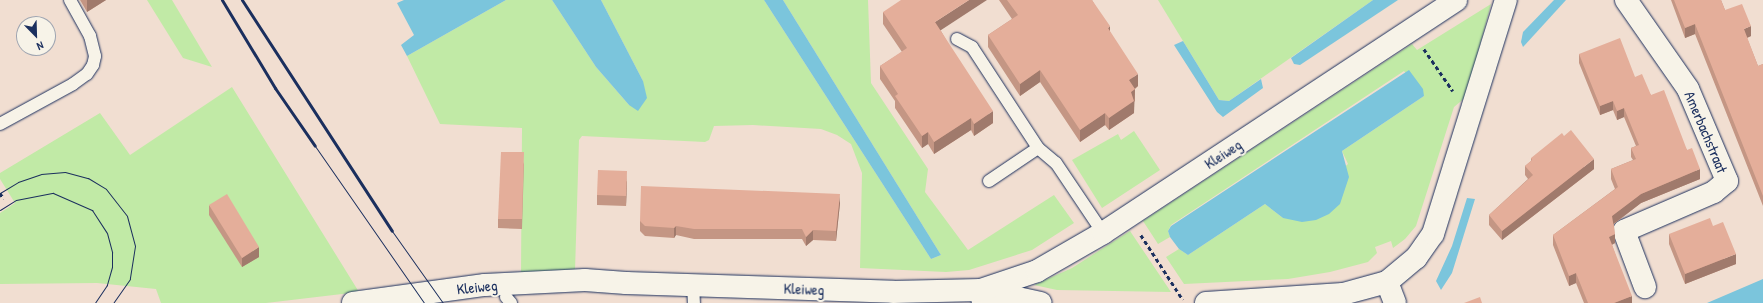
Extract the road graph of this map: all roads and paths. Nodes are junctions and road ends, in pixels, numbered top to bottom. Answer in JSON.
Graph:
{"nodes":[{"id":1,"x":70,"y":0,"type":"edge"},
{"id":2,"x":1456,"y":0,"type":"edge"},
{"id":3,"x":1506,"y":0,"type":"edge"},
{"id":4,"x":1626,"y":0,"type":"edge"},
{"id":5,"x":1411,"y":30,"type":"junction"},
{"id":6,"x":957,"y":39,"type":"dead end"},
{"id":7,"x":1470,"y":116,"type":"junction"},
{"id":8,"x":0,"y":124,"type":"edge"},
{"id":9,"x":1038,"y":148,"type":"junction"},
{"id":10,"x":989,"y":181,"type":"dead end"},
{"id":11,"x":0,"y":193,"type":"edge"},
{"id":12,"x":4,"y":199,"type":"dead end"},
{"id":13,"x":1129,"y":216,"type":"junction"},
{"id":14,"x":1103,"y":233,"type":"junction"},
{"id":15,"x":1387,"y":282,"type":"junction"},
{"id":16,"x":626,"y":283,"type":"junction"},
{"id":17,"x":1645,"y":286,"type":"dead end"},
{"id":18,"x":694,"y":294,"type":"edge"},
{"id":19,"x":982,"y":296,"type":"edge"},
{"id":20,"x":508,"y":300,"type":"edge"},
{"id":21,"x":353,"y":303,"type":"edge"},
{"id":22,"x":462,"y":303,"type":"edge"},
{"id":23,"x":1041,"y":303,"type":"edge"},
{"id":24,"x":1185,"y":303,"type":"edge"},
{"id":25,"x":1206,"y":303,"type":"edge"},
{"id":26,"x":1396,"y":303,"type":"edge"}],
"edges":[{"from":1,"to":8,"type":"lane"},
{"from":2,"to":5,"type":"street","name":"Kleiweg"},
{"from":3,"to":7,"type":"street"},
{"from":4,"to":17,"type":"street","name":"Amerbachstraat"},
{"from":5,"to":7,"type":"path"},
{"from":5,"to":13,"type":"street","name":"Kleiweg"},
{"from":6,"to":9,"type":"lane"},
{"from":7,"to":15,"type":"street"},
{"from":9,"to":10,"type":"lane"},
{"from":9,"to":14,"type":"lane"},
{"from":11,"to":12,"type":"path"},
{"from":13,"to":14,"type":"street","name":"Kleiweg"},
{"from":13,"to":24,"type":"path"},
{"from":14,"to":19,"type":"street","name":"Kleiweg"},
{"from":15,"to":25,"type":"street"},
{"from":15,"to":26,"type":"street"},
{"from":16,"to":18,"type":"street","name":"Kleiweg"},
{"from":16,"to":20,"type":"street","name":"Kleiweg"},
{"from":16,"to":21,"type":"street","name":"Kleiweg"},
{"from":18,"to":19,"type":"street","name":"Kleiweg"},
{"from":19,"to":23,"type":"street","name":"Kleiweg"},
{"from":20,"to":22,"type":"street","name":"Kleiweg"}]}
